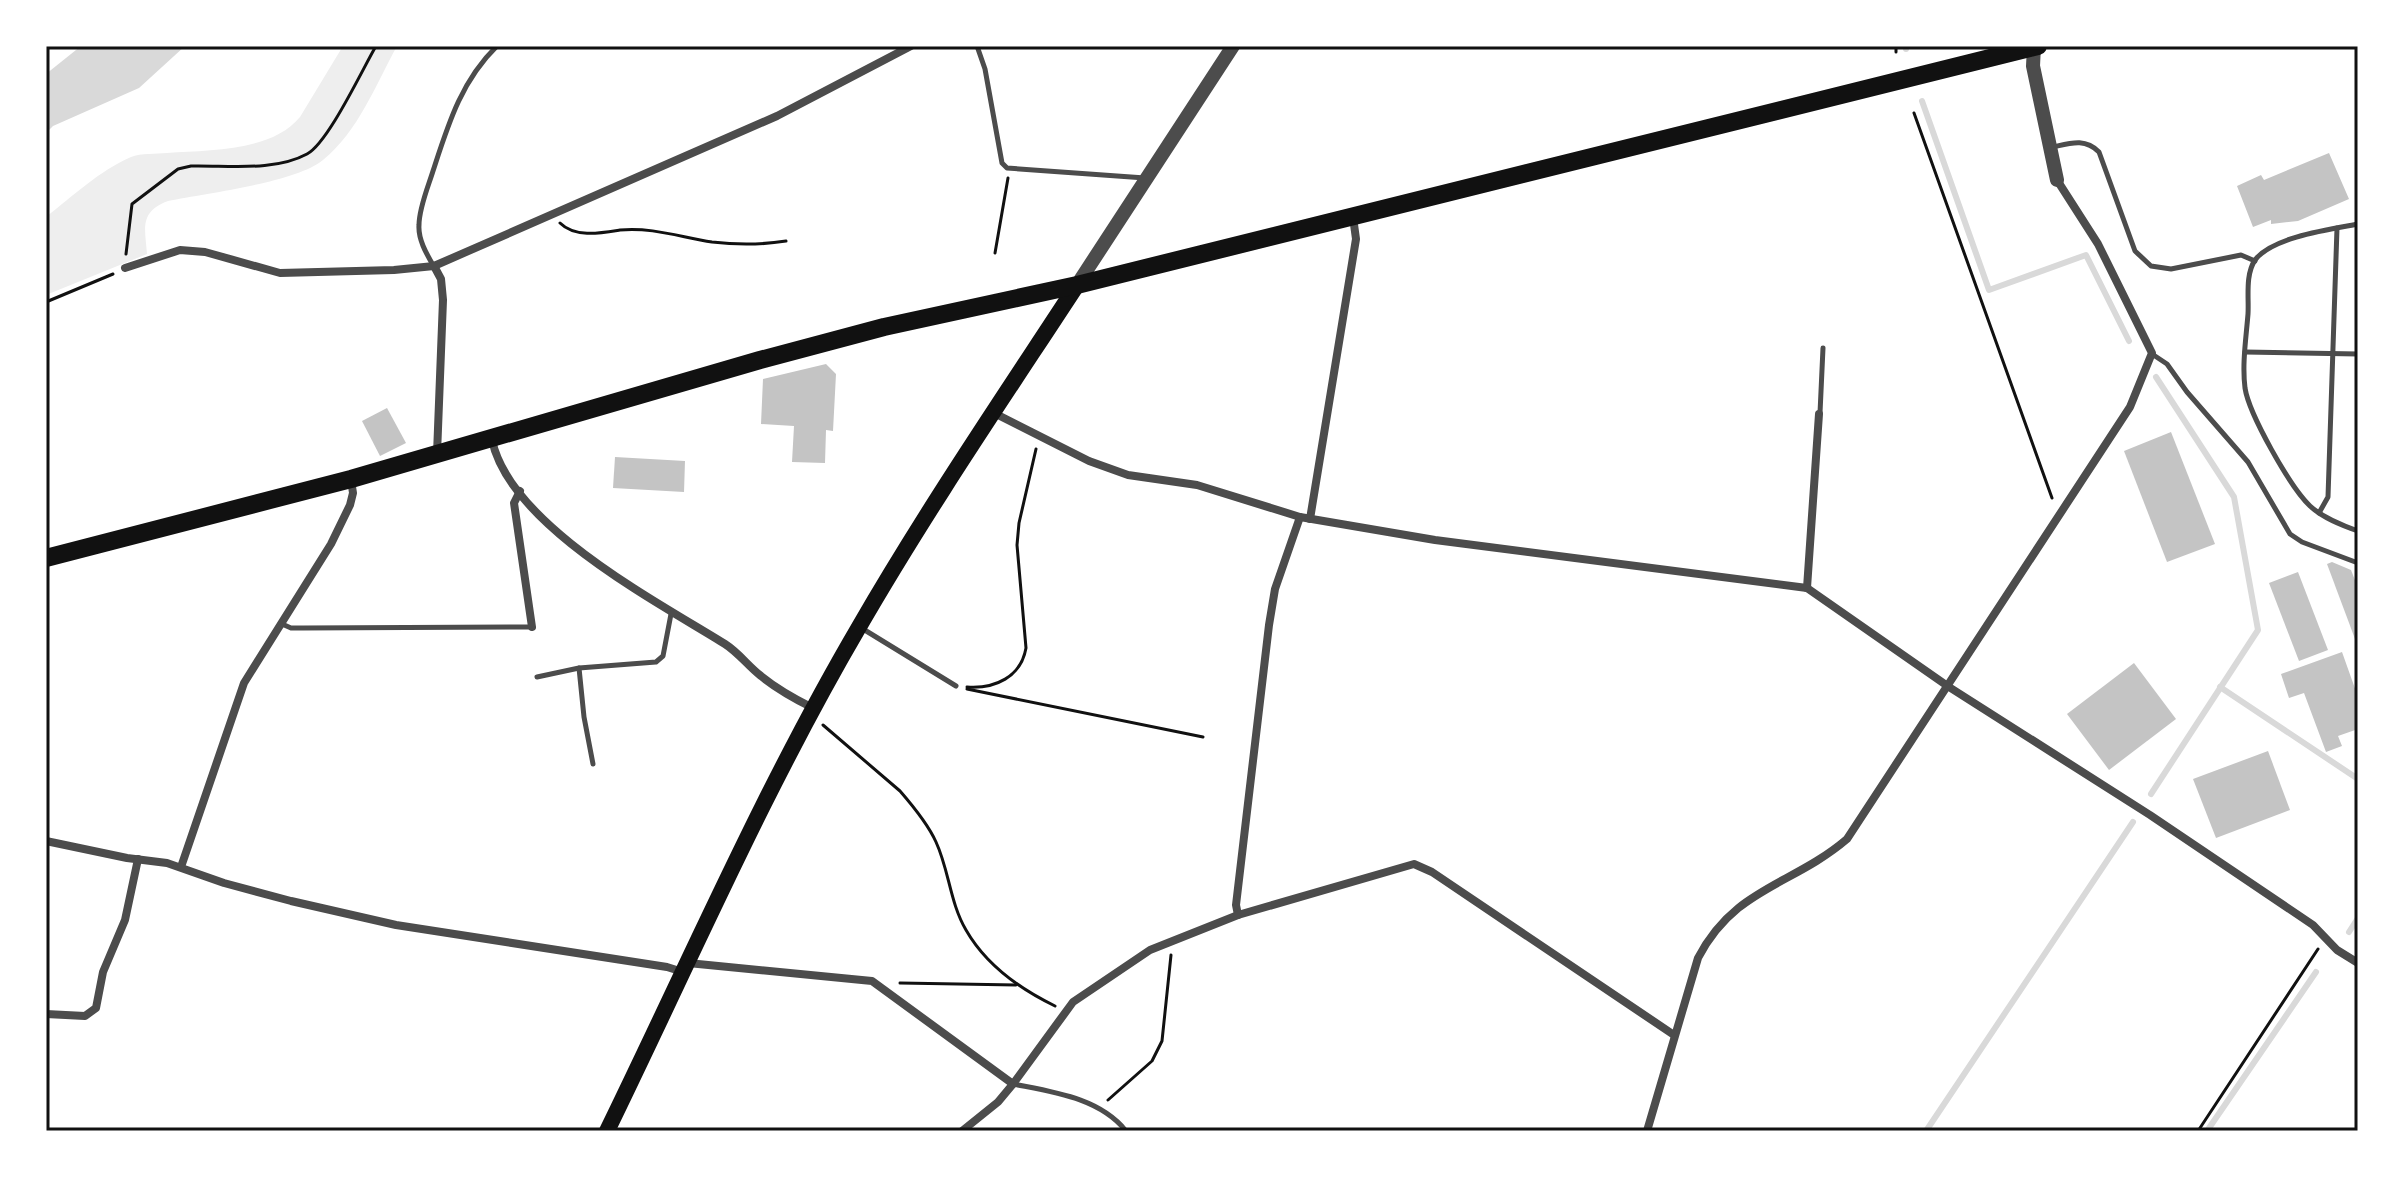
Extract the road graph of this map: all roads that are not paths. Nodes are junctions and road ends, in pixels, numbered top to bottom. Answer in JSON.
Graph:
{"nodes":[{"id":1,"x":497,"y":46,"type":"edge"},
{"id":2,"x":911,"y":46,"type":"edge"},
{"id":3,"x":977,"y":46,"type":"edge"},
{"id":4,"x":1233,"y":46,"type":"edge"},
{"id":5,"x":2035,"y":46,"type":"edge"},
{"id":6,"x":2049,"y":149,"type":"junction"},
{"id":7,"x":1146,"y":178,"type":"junction"},
{"id":8,"x":2057,"y":180,"type":"joint"},
{"id":9,"x":1353,"y":216,"type":"junction"},
{"id":10,"x":2358,"y":224,"type":"edge"},
{"id":11,"x":2337,"y":228,"type":"junction"},
{"id":12,"x":2255,"y":261,"type":"junction"},
{"id":13,"x":434,"y":266,"type":"junction"},
{"id":14,"x":125,"y":268,"type":"road end"},
{"id":15,"x":1077,"y":285,"type":"junction"},
{"id":16,"x":1823,"y":348,"type":"dead end"},
{"id":17,"x":2245,"y":352,"type":"junction"},
{"id":18,"x":2152,"y":353,"type":"junction"},
{"id":19,"x":2333,"y":354,"type":"junction"},
{"id":20,"x":2358,"y":354,"type":"edge"},
{"id":21,"x":994,"y":413,"type":"junction"},
{"id":22,"x":1819,"y":414,"type":"joint"},
{"id":23,"x":492,"y":439,"type":"junction"},
{"id":24,"x":437,"y":454,"type":"junction"},
{"id":25,"x":351,"y":479,"type":"junction"},
{"id":26,"x":520,"y":491,"type":"junction"},
{"id":27,"x":2319,"y":513,"type":"junction"},
{"id":28,"x":1305,"y":518,"type":"junction"},
{"id":29,"x":2358,"y":531,"type":"edge"},
{"id":30,"x":46,"y":558,"type":"edge"},
{"id":31,"x":2358,"y":563,"type":"edge"},
{"id":32,"x":1807,"y":588,"type":"junction"},
{"id":33,"x":671,"y":614,"type":"junction"},
{"id":34,"x":282,"y":624,"type":"junction"},
{"id":35,"x":859,"y":626,"type":"junction"},
{"id":36,"x":532,"y":627,"type":"joint"},
{"id":37,"x":579,"y":668,"type":"junction"},
{"id":38,"x":537,"y":677,"type":"dead end"},
{"id":39,"x":956,"y":686,"type":"road end"},
{"id":40,"x":1949,"y":687,"type":"junction"},
{"id":41,"x":812,"y":712,"type":"junction"},
{"id":42,"x":593,"y":764,"type":"dead end"},
{"id":43,"x":46,"y":841,"type":"edge"},
{"id":44,"x":138,"y":859,"type":"junction"},
{"id":45,"x":181,"y":867,"type":"junction"},
{"id":46,"x":1238,"y":915,"type":"junction"},
{"id":47,"x":2358,"y":963,"type":"edge"},
{"id":48,"x":686,"y":968,"type":"junction"},
{"id":49,"x":46,"y":1014,"type":"edge"},
{"id":50,"x":1674,"y":1035,"type":"junction"},
{"id":51,"x":1013,"y":1084,"type":"junction"},
{"id":52,"x":607,"y":1131,"type":"edge"},
{"id":53,"x":962,"y":1131,"type":"edge"},
{"id":54,"x":1126,"y":1131,"type":"edge"},
{"id":55,"x":1647,"y":1131,"type":"edge"}],
"edges":[{"from":1,"to":13,"type":"lane"},
{"from":2,"to":13,"type":"street"},
{"from":3,"to":7,"type":"lane"},
{"from":4,"to":7,"type":"street"},
{"from":5,"to":6,"type":"street"},
{"from":5,"to":9,"type":"highway"},
{"from":6,"to":8,"type":"street"},
{"from":6,"to":12,"type":"lane"},
{"from":7,"to":15,"type":"street"},
{"from":8,"to":18,"type":"street"},
{"from":9,"to":15,"type":"highway"},
{"from":9,"to":28,"type":"street"},
{"from":10,"to":11,"type":"lane"},
{"from":11,"to":12,"type":"lane"},
{"from":11,"to":19,"type":"lane"},
{"from":12,"to":17,"type":"lane"},
{"from":13,"to":14,"type":"street"},
{"from":13,"to":24,"type":"street"},
{"from":15,"to":21,"type":"main road"},
{"from":15,"to":23,"type":"highway"},
{"from":16,"to":22,"type":"lane"},
{"from":17,"to":19,"type":"lane"},
{"from":17,"to":27,"type":"lane"},
{"from":18,"to":31,"type":"lane"},
{"from":18,"to":40,"type":"street"},
{"from":19,"to":20,"type":"lane"},
{"from":19,"to":27,"type":"lane"},
{"from":21,"to":28,"type":"street"},
{"from":21,"to":35,"type":"main road"},
{"from":22,"to":32,"type":"street"},
{"from":23,"to":24,"type":"highway"},
{"from":23,"to":26,"type":"street"},
{"from":24,"to":25,"type":"highway"},
{"from":25,"to":30,"type":"highway"},
{"from":25,"to":34,"type":"street"},
{"from":26,"to":33,"type":"street"},
{"from":26,"to":36,"type":"street"},
{"from":27,"to":29,"type":"lane"},
{"from":28,"to":32,"type":"street"},
{"from":28,"to":46,"type":"street"},
{"from":32,"to":40,"type":"street"},
{"from":33,"to":37,"type":"lane"},
{"from":33,"to":41,"type":"street"},
{"from":34,"to":36,"type":"lane"},
{"from":34,"to":45,"type":"street"},
{"from":35,"to":39,"type":"lane"},
{"from":35,"to":41,"type":"main road"},
{"from":37,"to":38,"type":"lane"},
{"from":37,"to":42,"type":"lane"},
{"from":40,"to":47,"type":"street"},
{"from":40,"to":50,"type":"street"},
{"from":41,"to":48,"type":"main road"},
{"from":43,"to":44,"type":"street"},
{"from":44,"to":45,"type":"street"},
{"from":44,"to":49,"type":"street"},
{"from":45,"to":48,"type":"street"},
{"from":46,"to":50,"type":"street"},
{"from":46,"to":51,"type":"street"},
{"from":48,"to":51,"type":"street"},
{"from":48,"to":52,"type":"main road"},
{"from":50,"to":55,"type":"street"},
{"from":51,"to":53,"type":"street"},
{"from":51,"to":54,"type":"lane"}]}
